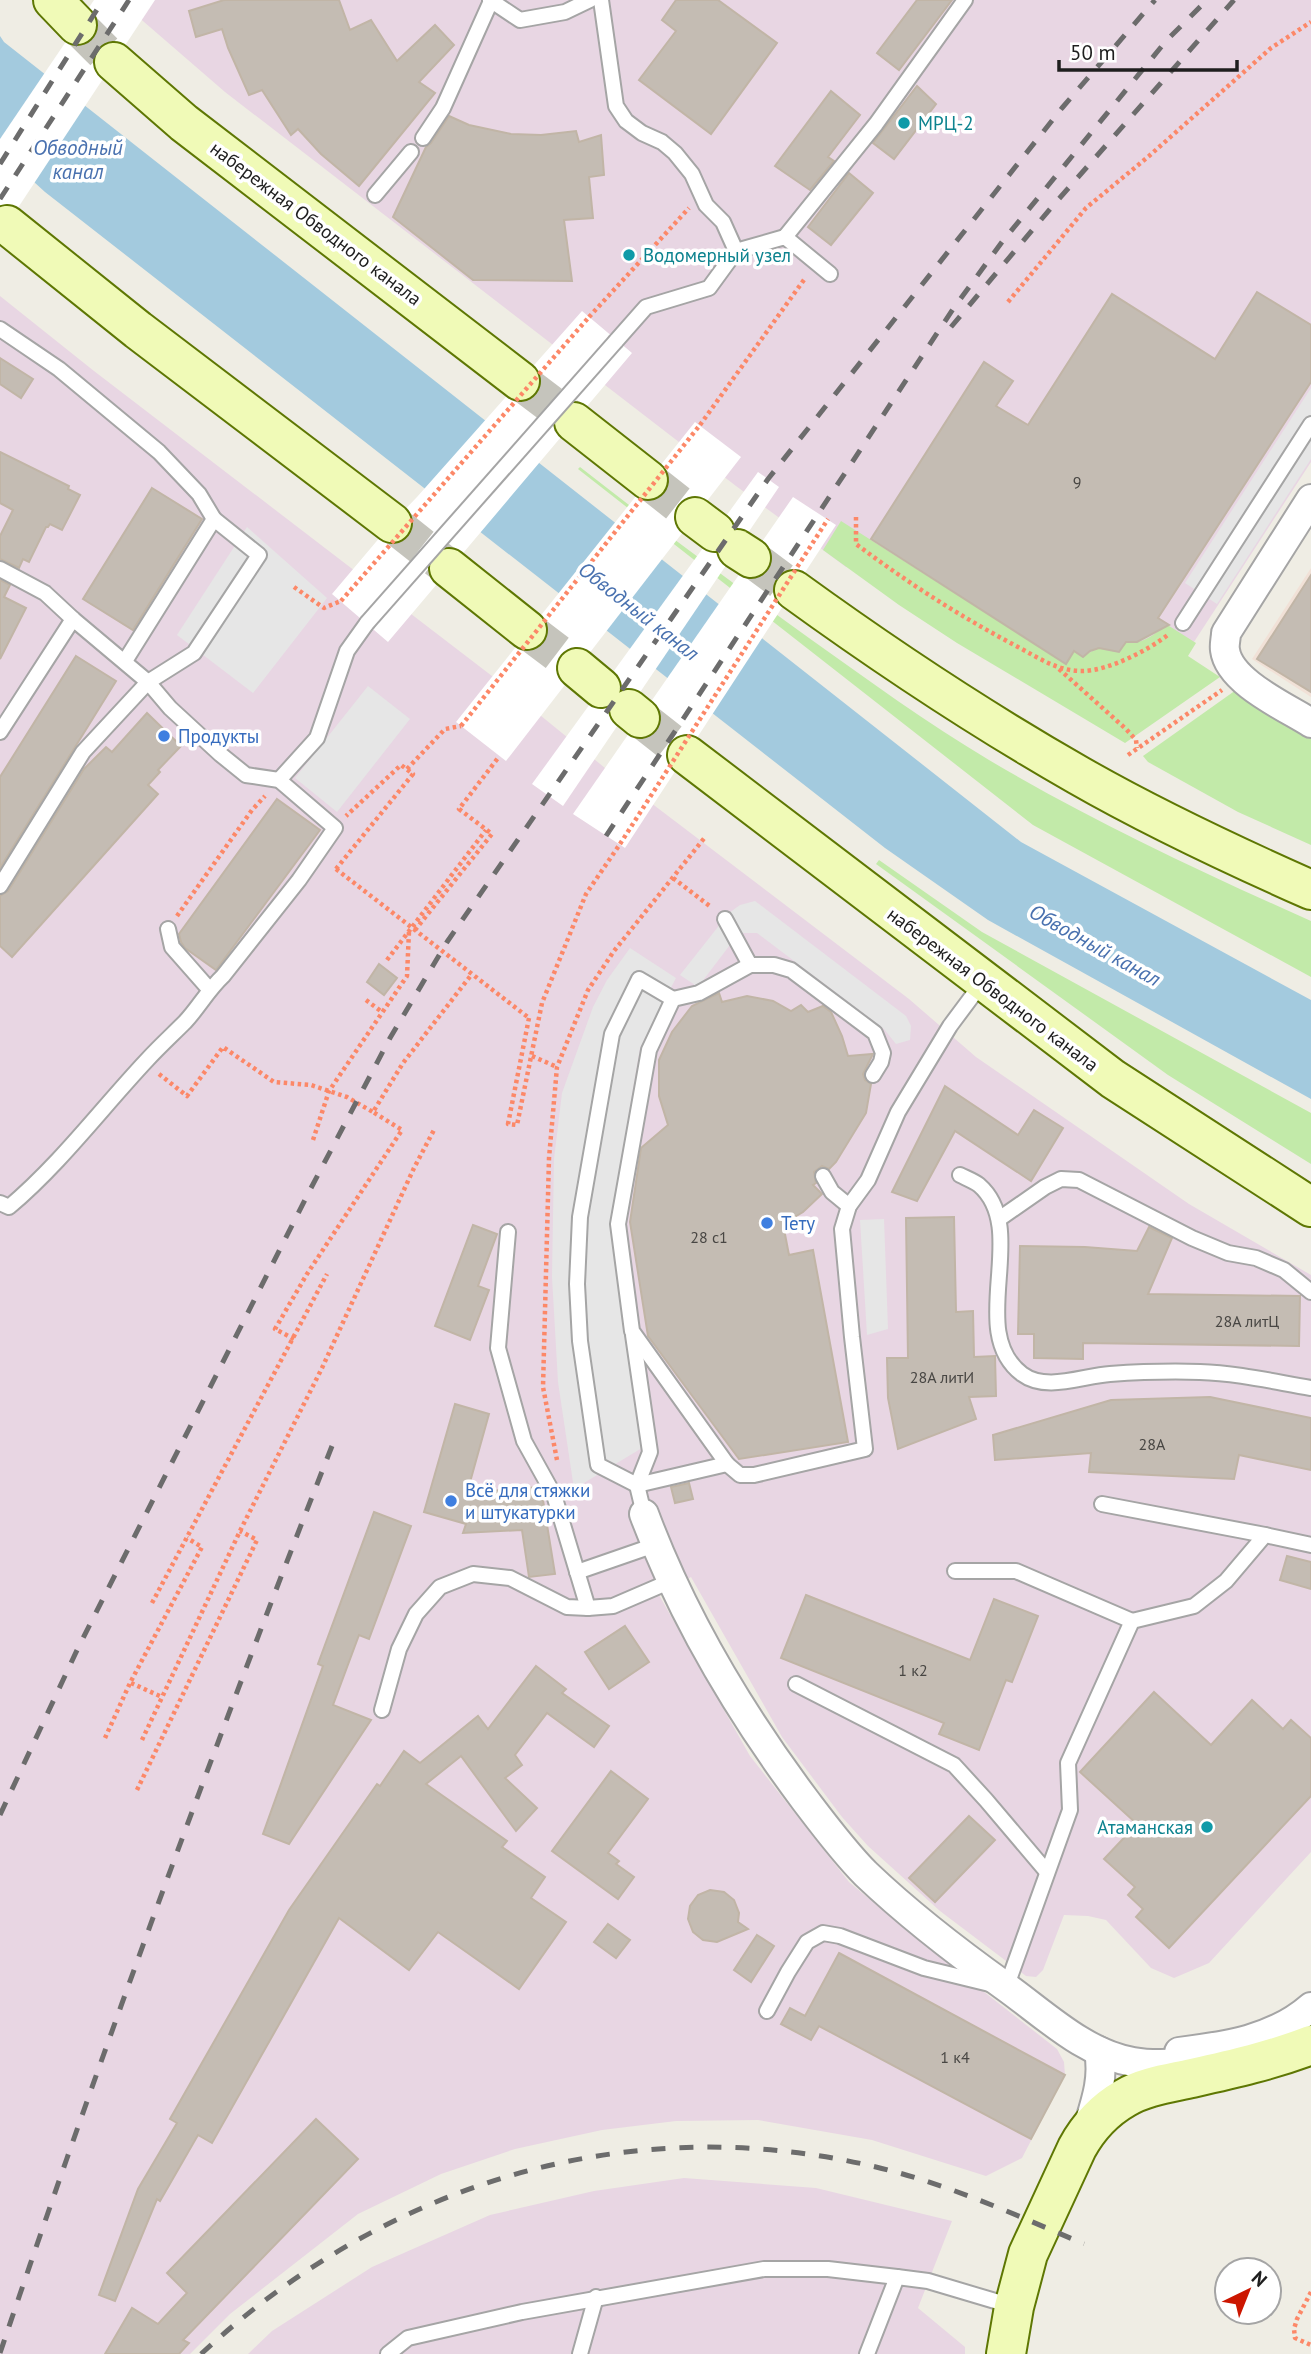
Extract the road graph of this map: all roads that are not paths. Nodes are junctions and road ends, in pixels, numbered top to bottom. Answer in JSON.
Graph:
{"nodes":[{"id":1,"x":590,"y":0,"type":"edge"},
{"id":2,"x":601,"y":0,"type":"edge"},
{"id":3,"x":965,"y":0,"type":"edge"},
{"id":4,"x":491,"y":1,"type":"edge"},
{"id":5,"x":114,"y":62,"type":"tunnel mouth"},
{"id":6,"x":423,"y":138,"type":"dead end"},
{"id":7,"x":411,"y":152,"type":"dead end"},
{"id":8,"x":375,"y":195,"type":"dead end"},
{"id":9,"x":7,"y":225,"type":"dead end"},
{"id":10,"x":785,"y":237,"type":"junction"},
{"id":11,"x":736,"y":251,"type":"junction"},
{"id":12,"x":830,"y":274,"type":"dead end"},
{"id":13,"x":0,"y":329,"type":"edge"},
{"id":14,"x":520,"y":381,"type":"tunnel mouth"},
{"id":15,"x":574,"y":422,"type":"tunnel mouth"},
{"id":16,"x":1311,"y":424,"type":"edge"},
{"id":17,"x":648,"y":480,"type":"tunnel mouth"},
{"id":18,"x":1311,"y":499,"type":"edge"},
{"id":19,"x":214,"y":519,"type":"junction"},
{"id":20,"x":392,"y":523,"type":"tunnel mouth"},
{"id":21,"x":449,"y":568,"type":"tunnel mouth"},
{"id":22,"x":0,"y":569,"type":"edge"},
{"id":23,"x":794,"y":590,"type":"tunnel mouth"},
{"id":24,"x":73,"y":619,"type":"junction"},
{"id":25,"x":1183,"y":623,"type":"road end"},
{"id":26,"x":527,"y":629,"type":"tunnel mouth"},
{"id":27,"x":125,"y":661,"type":"junction"},
{"id":28,"x":148,"y":682,"type":"junction"},
{"id":29,"x":1311,"y":723,"type":"edge"},
{"id":30,"x":0,"y":732,"type":"edge"},
{"id":31,"x":687,"y":755,"type":"tunnel mouth"},
{"id":32,"x":279,"y":780,"type":"junction"},
{"id":33,"x":0,"y":886,"type":"edge"},
{"id":34,"x":1311,"y":890,"type":"edge"},
{"id":35,"x":725,"y":919,"type":"dead end"},
{"id":36,"x":168,"y":929,"type":"road end"},
{"id":37,"x":750,"y":965,"type":"junction"},
{"id":38,"x":983,"y":982,"type":"junction"},
{"id":39,"x":209,"y":989,"type":"junction"},
{"id":40,"x":673,"y":999,"type":"junction"},
{"id":41,"x":873,"y":1075,"type":"dead end"},
{"id":42,"x":960,"y":1175,"type":"dead end"},
{"id":43,"x":823,"y":1176,"type":"dead end"},
{"id":44,"x":0,"y":1203,"type":"edge"},
{"id":45,"x":849,"y":1206,"type":"junction"},
{"id":46,"x":1311,"y":1207,"type":"edge"},
{"id":47,"x":999,"y":1219,"type":"junction"},
{"id":48,"x":508,"y":1233,"type":"dead end"},
{"id":49,"x":1311,"y":1292,"type":"edge"},
{"id":50,"x":632,"y":1331,"type":"junction"},
{"id":51,"x":1311,"y":1388,"type":"edge"},
{"id":52,"x":727,"y":1464,"type":"junction"},
{"id":53,"x":637,"y":1485,"type":"junction"},
{"id":54,"x":1102,"y":1504,"type":"dead end"},
{"id":55,"x":644,"y":1514,"type":"joint"},
{"id":56,"x":1265,"y":1535,"type":"junction"},
{"id":57,"x":655,"y":1545,"type":"junction"},
{"id":58,"x":1311,"y":1545,"type":"edge"},
{"id":59,"x":955,"y":1571,"type":"dead end"},
{"id":60,"x":578,"y":1572,"type":"junction"},
{"id":61,"x":671,"y":1581,"type":"junction"},
{"id":62,"x":588,"y":1608,"type":"junction"},
{"id":63,"x":1132,"y":1620,"type":"junction"},
{"id":64,"x":796,"y":1684,"type":"dead end"},
{"id":65,"x":382,"y":1710,"type":"dead end"},
{"id":66,"x":1047,"y":1872,"type":"junction"},
{"id":67,"x":1006,"y":1988,"type":"junction"},
{"id":68,"x":1311,"y":2007,"type":"edge"},
{"id":69,"x":767,"y":2011,"type":"dead end"},
{"id":70,"x":1311,"y":2045,"type":"edge"},
{"id":71,"x":1099,"y":2051,"type":"junction"},
{"id":72,"x":1247,"y":2065,"type":"junction"},
{"id":73,"x":1087,"y":2131,"type":"junction"},
{"id":74,"x":897,"y":2277,"type":"junction"},
{"id":75,"x":596,"y":2297,"type":"junction"},
{"id":76,"x":1014,"y":2306,"type":"junction"},
{"id":77,"x":388,"y":2354,"type":"edge"},
{"id":78,"x":580,"y":2354,"type":"edge"},
{"id":79,"x":867,"y":2354,"type":"edge"},
{"id":80,"x":1006,"y":2354,"type":"edge"}],
"edges":[{"from":1,"to":4,"type":"lane"},
{"from":2,"to":11,"type":"lane"},
{"from":3,"to":10,"type":"lane"},
{"from":4,"to":6,"type":"lane"},
{"from":5,"to":14,"type":"main road","name":"набережная Обводного канала"},
{"from":7,"to":8,"type":"lane"},
{"from":9,"to":20,"type":"main road"},
{"from":10,"to":11,"type":"lane"},
{"from":10,"to":12,"type":"lane"},
{"from":11,"to":32,"type":"lane","bridge":true},
{"from":13,"to":19,"type":"lane"},
{"from":15,"to":17,"type":"main road"},
{"from":16,"to":25,"type":"lane"},
{"from":18,"to":29,"type":"street"},
{"from":19,"to":27,"type":"lane"},
{"from":19,"to":28,"type":"lane"},
{"from":21,"to":26,"type":"main road"},
{"from":22,"to":24,"type":"lane"},
{"from":23,"to":34,"type":"main road"},
{"from":24,"to":27,"type":"lane"},
{"from":24,"to":30,"type":"lane"},
{"from":27,"to":28,"type":"lane"},
{"from":28,"to":32,"type":"lane"},
{"from":28,"to":33,"type":"lane"},
{"from":31,"to":38,"type":"main road","name":"набережная Обводного канала"},
{"from":32,"to":39,"type":"lane"},
{"from":35,"to":37,"type":"lane"},
{"from":36,"to":39,"type":"lane"},
{"from":37,"to":40,"type":"lane"},
{"from":37,"to":41,"type":"lane"},
{"from":38,"to":45,"type":"lane"},
{"from":38,"to":46,"type":"main road","name":"набережная Обводного канала"},
{"from":39,"to":44,"type":"lane"},
{"from":40,"to":50,"type":"lane"},
{"from":40,"to":53,"type":"lane"},
{"from":42,"to":47,"type":"lane"},
{"from":43,"to":45,"type":"lane"},
{"from":45,"to":52,"type":"lane"},
{"from":47,"to":49,"type":"lane"},
{"from":47,"to":51,"type":"lane"},
{"from":48,"to":60,"type":"lane"},
{"from":50,"to":52,"type":"lane"},
{"from":50,"to":53,"type":"lane"},
{"from":52,"to":53,"type":"lane"},
{"from":53,"to":55,"type":"lane"},
{"from":54,"to":56,"type":"lane"},
{"from":55,"to":57,"type":"street"},
{"from":56,"to":58,"type":"lane"},
{"from":56,"to":63,"type":"lane"},
{"from":57,"to":60,"type":"lane"},
{"from":57,"to":61,"type":"street"},
{"from":59,"to":63,"type":"lane"},
{"from":60,"to":62,"type":"lane"},
{"from":61,"to":62,"type":"lane"},
{"from":61,"to":67,"type":"street"},
{"from":62,"to":65,"type":"lane"},
{"from":63,"to":66,"type":"lane"},
{"from":64,"to":66,"type":"lane"},
{"from":66,"to":67,"type":"lane"},
{"from":67,"to":69,"type":"lane"},
{"from":67,"to":71,"type":"street"},
{"from":68,"to":71,"type":"street"},
{"from":70,"to":72,"type":"main road"},
{"from":71,"to":72,"type":"street"},
{"from":71,"to":73,"type":"street"},
{"from":72,"to":73,"type":"main road"},
{"from":73,"to":76,"type":"main road"},
{"from":74,"to":75,"type":"lane"},
{"from":74,"to":76,"type":"lane"},
{"from":74,"to":79,"type":"lane"},
{"from":75,"to":77,"type":"lane"},
{"from":75,"to":78,"type":"lane"},
{"from":76,"to":80,"type":"main road"}]}
